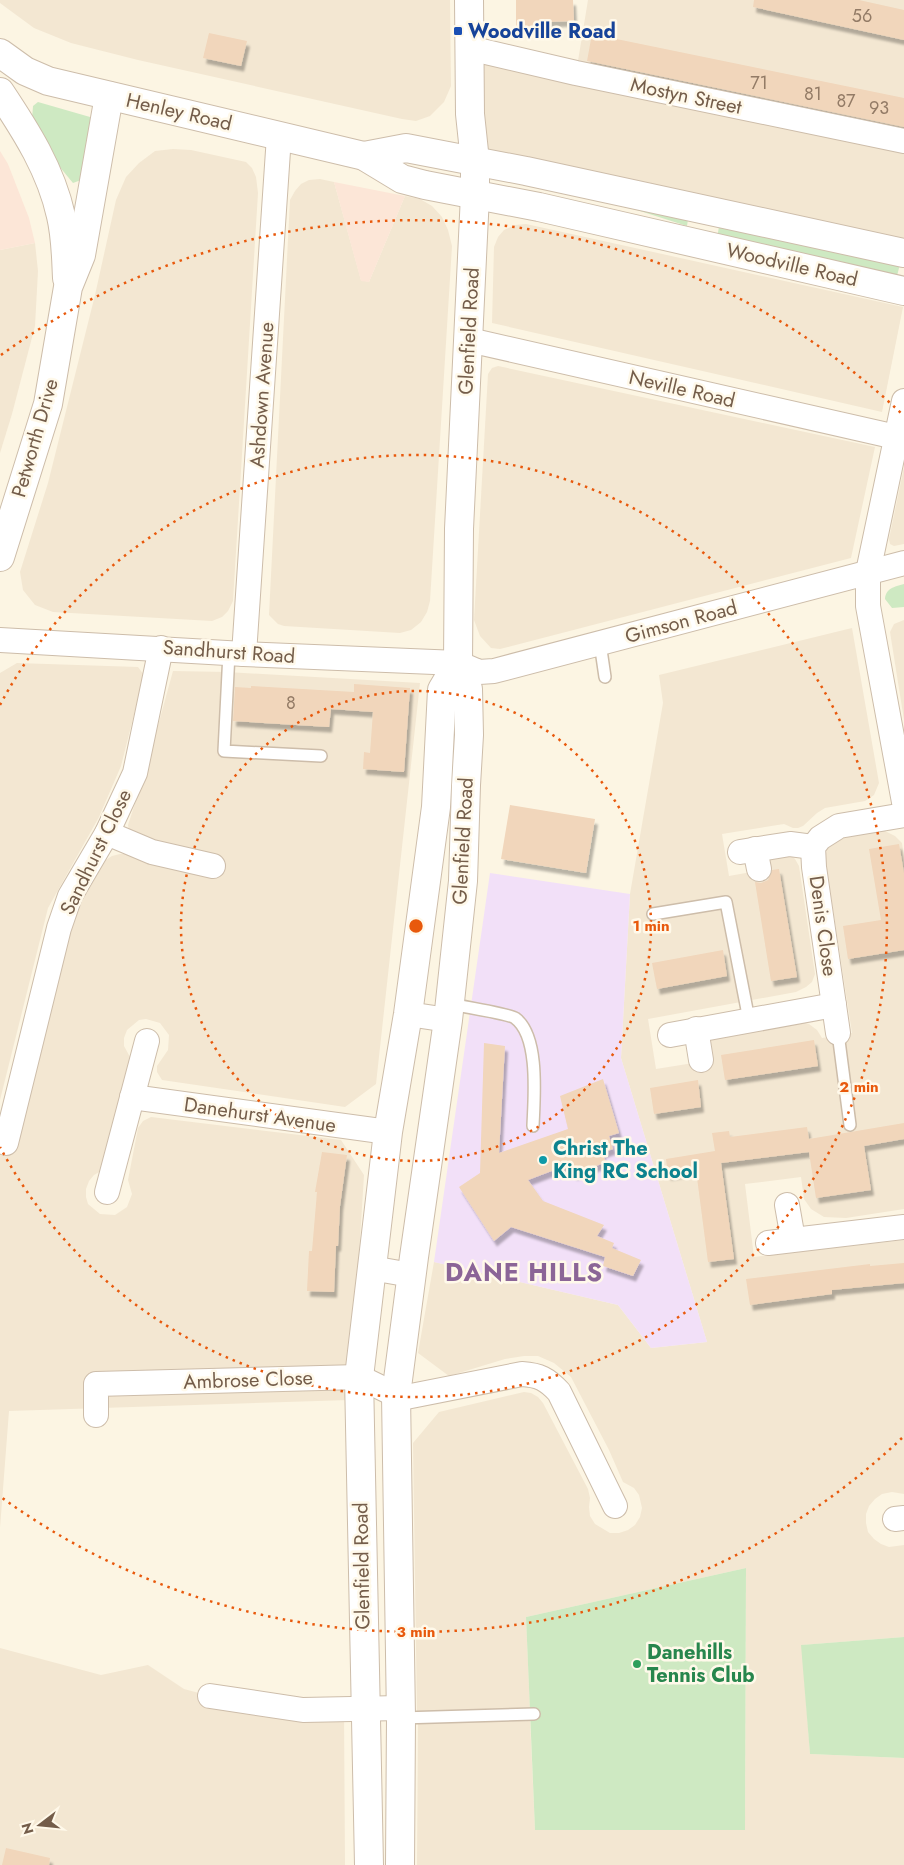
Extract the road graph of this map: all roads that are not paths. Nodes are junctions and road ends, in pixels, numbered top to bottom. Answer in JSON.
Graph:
{"nodes":[{"id":1,"x":469,"y":0,"type":"edge"},
{"id":2,"x":469,"y":48,"type":"junction"},
{"id":3,"x":0,"y":53,"type":"edge"},
{"id":4,"x":48,"y":81,"type":"junction"},
{"id":5,"x":0,"y":92,"type":"edge"},
{"id":6,"x":109,"y":96,"type":"junction"},
{"id":7,"x":24,"y":127,"type":"junction"},
{"id":8,"x":279,"y":136,"type":"junction"},
{"id":9,"x":904,"y":141,"type":"edge"},
{"id":10,"x":364,"y":156,"type":"junction"},
{"id":11,"x":475,"y":161,"type":"junction"},
{"id":12,"x":55,"y":194,"type":"junction"},
{"id":13,"x":93,"y":195,"type":"junction"},
{"id":14,"x":475,"y":195,"type":"junction"},
{"id":15,"x":710,"y":211,"type":"junction"},
{"id":16,"x":700,"y":244,"type":"junction"},
{"id":17,"x":904,"y":253,"type":"edge"},
{"id":18,"x":68,"y":287,"type":"junction"},
{"id":19,"x":904,"y":291,"type":"edge"},
{"id":20,"x":469,"y":340,"type":"junction"},
{"id":21,"x":904,"y":401,"type":"edge"},
{"id":22,"x":896,"y":437,"type":"junction"},
{"id":23,"x":0,"y":557,"type":"edge"},
{"id":24,"x":904,"y":563,"type":"edge"},
{"id":25,"x":868,"y":572,"type":"junction"},
{"id":26,"x":0,"y":640,"type":"edge"},
{"id":27,"x":600,"y":643,"type":"junction"},
{"id":28,"x":160,"y":648,"type":"junction"},
{"id":29,"x":237,"y":654,"type":"junction"},
{"id":30,"x":458,"y":663,"type":"junction"},
{"id":31,"x":606,"y":678,"type":"dead end"},
{"id":32,"x":321,"y":756,"type":"dead end"},
{"id":33,"x":904,"y":802,"type":"edge"},
{"id":34,"x":904,"y":815,"type":"edge"},
{"id":35,"x":107,"y":832,"type":"junction"},
{"id":36,"x":813,"y":848,"type":"junction"},
{"id":37,"x":751,"y":857,"type":"dead end"},
{"id":38,"x":213,"y":866,"type":"dead end"},
{"id":39,"x":653,"y":914,"type":"dead end"},
{"id":40,"x":834,"y":1005,"type":"junction"},
{"id":41,"x":449,"y":1012,"type":"junction"},
{"id":42,"x":408,"y":1014,"type":"junction"},
{"id":43,"x":749,"y":1020,"type":"junction"},
{"id":44,"x":696,"y":1029,"type":"junction"},
{"id":45,"x":838,"y":1033,"type":"joint"},
{"id":46,"x":670,"y":1035,"type":"dead end"},
{"id":47,"x":147,"y":1041,"type":"dead end"},
{"id":48,"x":701,"y":1060,"type":"dead end"},
{"id":49,"x":132,"y":1096,"type":"junction"},
{"id":50,"x":850,"y":1125,"type":"dead end"},
{"id":51,"x":533,"y":1126,"type":"dead end"},
{"id":52,"x":388,"y":1132,"type":"junction"},
{"id":53,"x":6,"y":1143,"type":"dead end"},
{"id":54,"x":107,"y":1192,"type":"dead end"},
{"id":55,"x":787,"y":1205,"type":"dead end"},
{"id":56,"x":904,"y":1227,"type":"edge"},
{"id":57,"x":794,"y":1239,"type":"junction"},
{"id":58,"x":768,"y":1243,"type":"dead end"},
{"id":59,"x":371,"y":1268,"type":"junction"},
{"id":60,"x":411,"y":1275,"type":"junction"},
{"id":61,"x":359,"y":1377,"type":"junction"},
{"id":62,"x":396,"y":1395,"type":"junction"},
{"id":63,"x":96,"y":1415,"type":"dead end"},
{"id":64,"x":615,"y":1506,"type":"dead end"},
{"id":65,"x":210,"y":1696,"type":"dead end"},
{"id":66,"x":364,"y":1710,"type":"junction"},
{"id":67,"x":400,"y":1713,"type":"junction"},
{"id":68,"x":534,"y":1714,"type":"dead end"},
{"id":69,"x":369,"y":1865,"type":"edge"},
{"id":70,"x":400,"y":1865,"type":"edge"}],
"edges":[{"from":1,"to":2,"type":"street","name":"Glenfield Road"},
{"from":2,"to":9,"type":"street","name":"Mostyn Street"},
{"from":2,"to":11,"type":"street","name":"Glenfield Road"},
{"from":3,"to":4,"type":"street","name":"Henley Road"},
{"from":4,"to":6,"type":"street","name":"Henley Road"},
{"from":4,"to":7,"type":"street"},
{"from":5,"to":7,"type":"street","name":"Petworth Drive"},
{"from":6,"to":8,"type":"street","name":"Henley Road"},
{"from":6,"to":13,"type":"street","name":"Petworth Drive"},
{"from":7,"to":12,"type":"street","name":"Petworth Drive"},
{"from":8,"to":10,"type":"street","name":"Henley Road"},
{"from":8,"to":29,"type":"street","name":"Ashdown Avenue"},
{"from":10,"to":11,"type":"street","name":"Henley Road"},
{"from":10,"to":14,"type":"street","name":"Henley Road"},
{"from":11,"to":14,"type":"street","name":"Glenfield Road"},
{"from":11,"to":15,"type":"street","name":"Woodville Road"},
{"from":12,"to":13,"type":"street"},
{"from":12,"to":18,"type":"street","name":"Petworth Drive"},
{"from":13,"to":18,"type":"street","name":"Petworth Drive"},
{"from":14,"to":16,"type":"street","name":"Woodville Road"},
{"from":14,"to":20,"type":"street","name":"Glenfield Road"},
{"from":15,"to":16,"type":"street"},
{"from":15,"to":17,"type":"street","name":"Woodville Road"},
{"from":16,"to":19,"type":"street","name":"Woodville Road"},
{"from":18,"to":23,"type":"street","name":"Petworth Drive"},
{"from":20,"to":22,"type":"street","name":"Neville Road"},
{"from":20,"to":30,"type":"street","name":"Glenfield Road"},
{"from":21,"to":22,"type":"street"},
{"from":22,"to":25,"type":"street"},
{"from":24,"to":25,"type":"street","name":"Gimson Road"},
{"from":25,"to":27,"type":"street","name":"Gimson Road"},
{"from":25,"to":33,"type":"street"},
{"from":26,"to":28,"type":"street","name":"Sandhurst Road"},
{"from":27,"to":30,"type":"street","name":"Gimson Road"},
{"from":27,"to":31,"type":"lane"},
{"from":28,"to":29,"type":"street","name":"Sandhurst Road"},
{"from":28,"to":35,"type":"street","name":"Sandhurst Close"},
{"from":29,"to":30,"type":"street","name":"Sandhurst Road"},
{"from":29,"to":32,"type":"lane"},
{"from":30,"to":41,"type":"street","name":"Glenfield Road"},
{"from":30,"to":42,"type":"street","name":"Glenfield Road"},
{"from":34,"to":36,"type":"street","name":"Denis Close"},
{"from":35,"to":38,"type":"street"},
{"from":35,"to":53,"type":"street","name":"Sandhurst Close"},
{"from":36,"to":37,"type":"street","name":"Denis Close"},
{"from":36,"to":40,"type":"street","name":"Denis Close"},
{"from":39,"to":43,"type":"lane"},
{"from":40,"to":43,"type":"street","name":"Denis Close"},
{"from":40,"to":45,"type":"street","name":"Denis Close"},
{"from":41,"to":42,"type":"street"},
{"from":41,"to":51,"type":"lane"},
{"from":41,"to":60,"type":"street","name":"Glenfield Road"},
{"from":42,"to":52,"type":"street","name":"Glenfield Road"},
{"from":43,"to":44,"type":"street","name":"Denis Close"},
{"from":44,"to":46,"type":"street","name":"Denis Close"},
{"from":44,"to":48,"type":"street"},
{"from":45,"to":50,"type":"lane"},
{"from":47,"to":49,"type":"street"},
{"from":49,"to":52,"type":"street","name":"Danehurst Avenue"},
{"from":49,"to":54,"type":"street"},
{"from":52,"to":59,"type":"street","name":"Glenfield Road"},
{"from":55,"to":57,"type":"street"},
{"from":56,"to":57,"type":"street"},
{"from":57,"to":58,"type":"street"},
{"from":59,"to":60,"type":"street"},
{"from":59,"to":61,"type":"street","name":"Glenfield Road"},
{"from":60,"to":62,"type":"street","name":"Glenfield Road"},
{"from":61,"to":62,"type":"street","name":"Ambrose Close"},
{"from":61,"to":63,"type":"street","name":"Ambrose Close"},
{"from":61,"to":66,"type":"street","name":"Glenfield Road"},
{"from":62,"to":64,"type":"street"},
{"from":62,"to":67,"type":"street","name":"Glenfield Road"},
{"from":65,"to":66,"type":"street"},
{"from":66,"to":67,"type":"street"},
{"from":66,"to":69,"type":"street","name":"Glenfield Road"},
{"from":67,"to":68,"type":"lane"},
{"from":67,"to":70,"type":"street","name":"Glenfield Road"}]}
